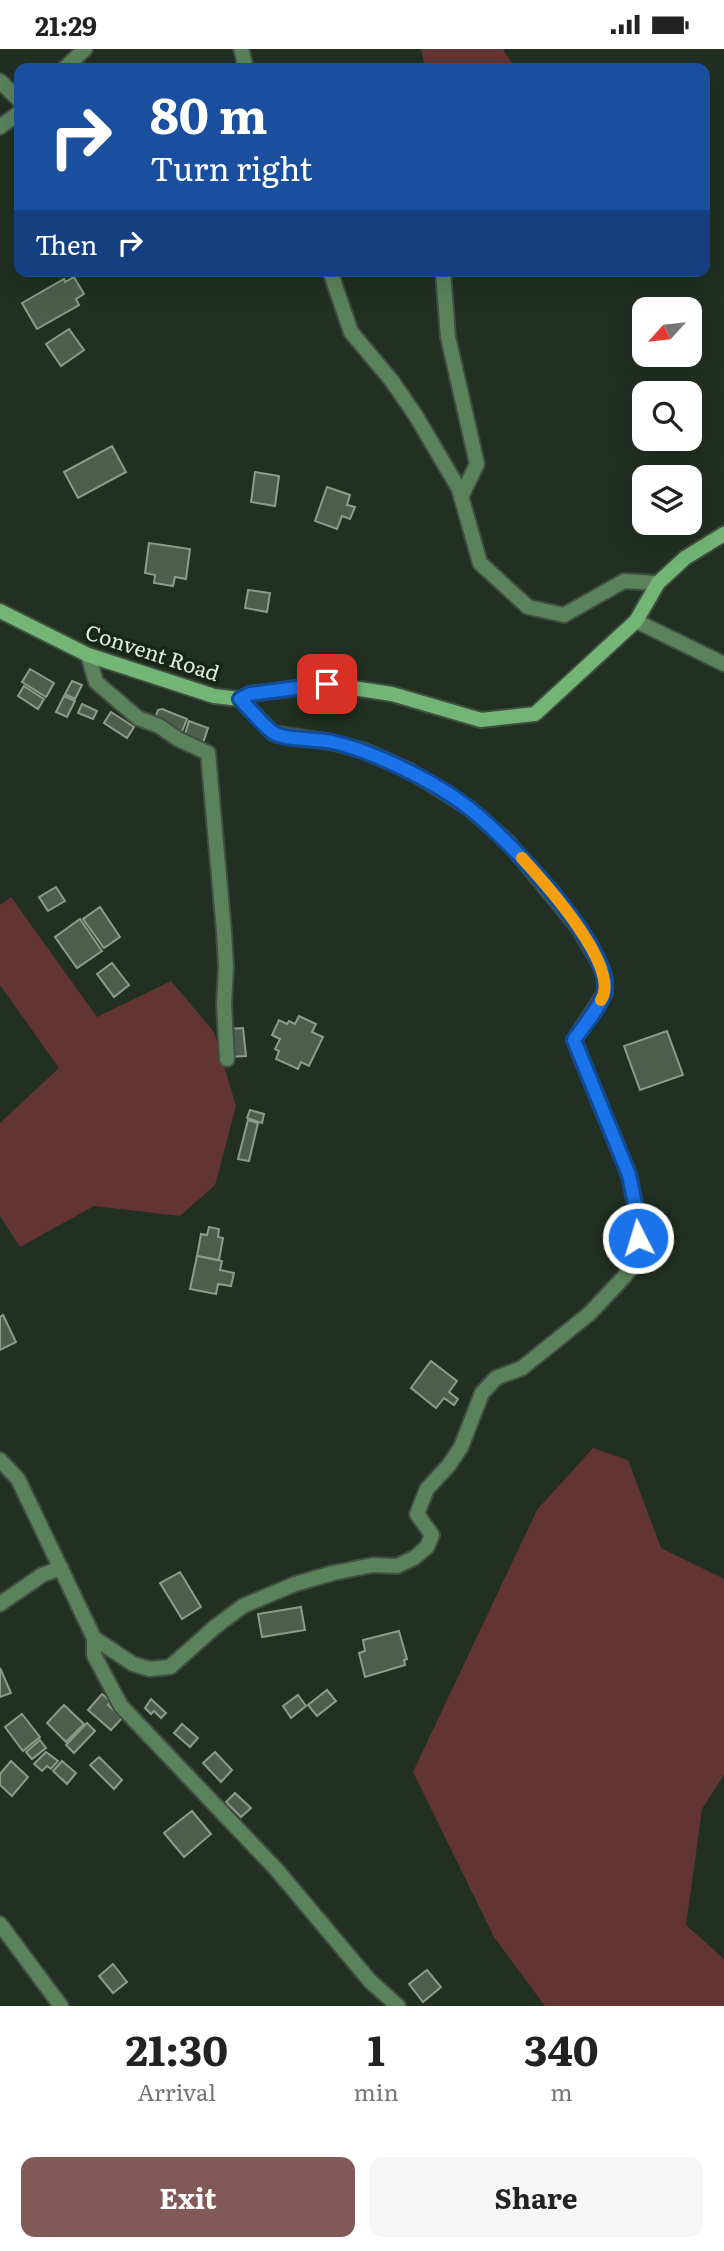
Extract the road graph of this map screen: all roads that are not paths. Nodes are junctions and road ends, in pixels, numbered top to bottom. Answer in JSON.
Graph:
{"nodes":[{"id":1,"x":85,"y":49,"type":"edge"},
{"id":2,"x":70,"y":63,"type":"edge"},
{"id":3,"x":0,"y":81,"type":"edge"},
{"id":4,"x":14,"y":95,"type":"edge"},
{"id":5,"x":332,"y":277,"type":"edge"},
{"id":6,"x":443,"y":277,"type":"edge"},
{"id":7,"x":461,"y":497,"type":"junction"},
{"id":8,"x":724,"y":534,"type":"edge"},
{"id":9,"x":658,"y":583,"type":"junction"},
{"id":10,"x":0,"y":611,"type":"edge"},
{"id":11,"x":636,"y":621,"type":"junction"},
{"id":12,"x":88,"y":655,"type":"junction"},
{"id":13,"x":724,"y":664,"type":"edge"},
{"id":14,"x":240,"y":699,"type":"junction"},
{"id":15,"x":227,"y":1059,"type":"dead end"},
{"id":16,"x":0,"y":1460,"type":"edge"},
{"id":17,"x":61,"y":1567,"type":"junction"},
{"id":18,"x":0,"y":1604,"type":"edge"},
{"id":19,"x":94,"y":1638,"type":"junction"},
{"id":20,"x":0,"y":1924,"type":"edge"},
{"id":21,"x":61,"y":2006,"type":"edge"},
{"id":22,"x":398,"y":2006,"type":"edge"}],
"edges":[{"from":1,"to":2,"type":"street"},
{"from":3,"to":4,"type":"street"},
{"from":5,"to":7,"type":"street"},
{"from":6,"to":7,"type":"street"},
{"from":7,"to":9,"type":"street"},
{"from":8,"to":9,"type":"main road","name":"Convent Road"},
{"from":9,"to":11,"type":"main road","name":"Convent Road"},
{"from":10,"to":12,"type":"main road","name":"Convent Road"},
{"from":11,"to":13,"type":"street"},
{"from":11,"to":14,"type":"main road","name":"Convent Road"},
{"from":12,"to":14,"type":"main road","name":"Convent Road"},
{"from":12,"to":15,"type":"street"},
{"from":14,"to":19,"type":"street"},
{"from":16,"to":17,"type":"street"},
{"from":17,"to":18,"type":"street"},
{"from":17,"to":19,"type":"street"},
{"from":19,"to":22,"type":"street"},
{"from":20,"to":21,"type":"street"}]}
